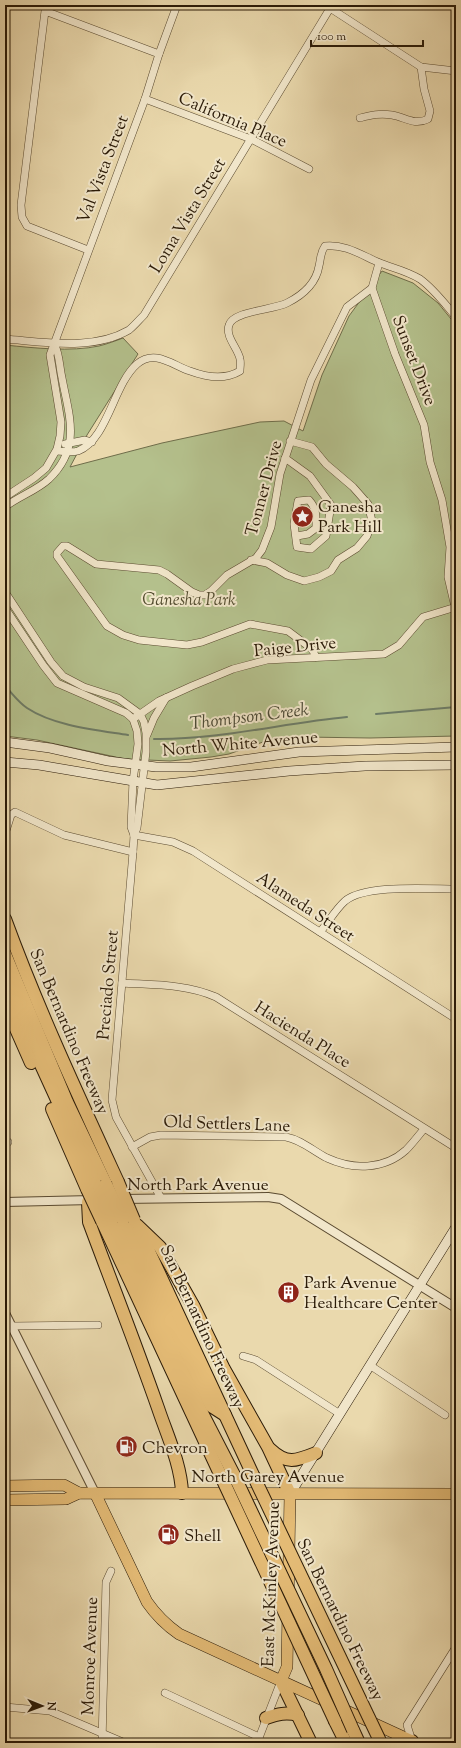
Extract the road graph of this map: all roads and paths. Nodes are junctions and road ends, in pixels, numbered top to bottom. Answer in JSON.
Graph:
{"nodes":[{"id":1,"x":177,"y":5,"type":"edge"},
{"id":2,"x":331,"y":6,"type":"edge"},
{"id":3,"x":159,"y":54,"type":"junction"},
{"id":4,"x":421,"y":67,"type":"junction"},
{"id":5,"x":456,"y":71,"type":"edge"},
{"id":6,"x":145,"y":99,"type":"junction"},
{"id":7,"x":360,"y":118,"type":"dead end"},
{"id":8,"x":251,"y":139,"type":"junction"},
{"id":9,"x":308,"y":170,"type":"dead end"},
{"id":10,"x":88,"y":250,"type":"junction"},
{"id":11,"x":379,"y":262,"type":"junction"},
{"id":12,"x":372,"y":288,"type":"junction"},
{"id":13,"x":456,"y":317,"type":"edge"},
{"id":14,"x":5,"y":338,"type":"edge"},
{"id":15,"x":54,"y":343,"type":"junction"},
{"id":16,"x":290,"y":441,"type":"junction"},
{"id":17,"x":58,"y":447,"type":"junction"},
{"id":18,"x":67,"y":448,"type":"junction"},
{"id":19,"x":285,"y":458,"type":"junction"},
{"id":20,"x":46,"y":468,"type":"junction"},
{"id":21,"x":53,"y":475,"type":"junction"},
{"id":22,"x":5,"y":497,"type":"edge"},
{"id":23,"x":5,"y":507,"type":"edge"},
{"id":24,"x":297,"y":536,"type":"junction"},
{"id":25,"x":251,"y":560,"type":"junction"},
{"id":26,"x":5,"y":592,"type":"edge"},
{"id":27,"x":456,"y":607,"type":"edge"},
{"id":28,"x":5,"y":608,"type":"edge"},
{"id":29,"x":316,"y":658,"type":"junction"},
{"id":30,"x":166,"y":697,"type":"junction"},
{"id":31,"x":140,"y":714,"type":"junction"},
{"id":32,"x":133,"y":720,"type":"junction"},
{"id":33,"x":146,"y":737,"type":"junction"},
{"id":34,"x":5,"y":742,"type":"edge"},
{"id":35,"x":456,"y":747,"type":"edge"},
{"id":36,"x":5,"y":762,"type":"edge"},
{"id":37,"x":456,"y":765,"type":"edge"},
{"id":38,"x":139,"y":766,"type":"junction"},
{"id":39,"x":138,"y":782,"type":"junction"},
{"id":40,"x":5,"y":834,"type":"edge"},
{"id":41,"x":134,"y":835,"type":"junction"},
{"id":42,"x":133,"y":852,"type":"junction"},
{"id":43,"x":456,"y":889,"type":"edge"},
{"id":44,"x":5,"y":919,"type":"edge"},
{"id":45,"x":320,"y":932,"type":"junction"},
{"id":46,"x":5,"y":954,"type":"edge"},
{"id":47,"x":5,"y":978,"type":"edge"},
{"id":48,"x":122,"y":983,"type":"junction"},
{"id":49,"x":5,"y":1004,"type":"edge"},
{"id":50,"x":456,"y":1019,"type":"edge"},
{"id":51,"x":424,"y":1129,"type":"junction"},
{"id":52,"x":132,"y":1147,"type":"junction"},
{"id":53,"x":456,"y":1148,"type":"edge"},
{"id":54,"x":98,"y":1184,"type":"junction"},
{"id":55,"x":161,"y":1198,"type":"junction"},
{"id":56,"x":5,"y":1202,"type":"edge"},
{"id":57,"x":122,"y":1222,"type":"junction"},
{"id":58,"x":456,"y":1227,"type":"edge"},
{"id":59,"x":421,"y":1286,"type":"junction"},
{"id":60,"x":456,"y":1308,"type":"edge"},
{"id":61,"x":5,"y":1312,"type":"edge"},
{"id":62,"x":98,"y":1325,"type":"dead end"},
{"id":63,"x":8,"y":1326,"type":"edge"},
{"id":64,"x":243,"y":1356,"type":"dead end"},
{"id":65,"x":371,"y":1366,"type":"junction"},
{"id":66,"x":340,"y":1414,"type":"junction"},
{"id":67,"x":445,"y":1415,"type":"dead end"},
{"id":68,"x":268,"y":1447,"type":"junction"},
{"id":69,"x":316,"y":1453,"type":"junction"},
{"id":70,"x":5,"y":1486,"type":"edge"},
{"id":71,"x":79,"y":1493,"type":"junction"},
{"id":72,"x":95,"y":1493,"type":"junction"},
{"id":73,"x":182,"y":1493,"type":"junction"},
{"id":74,"x":290,"y":1494,"type":"junction"},
{"id":75,"x":456,"y":1494,"type":"edge"},
{"id":76,"x":5,"y":1500,"type":"edge"},
{"id":77,"x":111,"y":1571,"type":"dead end"},
{"id":78,"x":456,"y":1647,"type":"edge"},
{"id":79,"x":281,"y":1681,"type":"junction"},
{"id":80,"x":165,"y":1693,"type":"dead end"},
{"id":81,"x":5,"y":1707,"type":"edge"},
{"id":82,"x":298,"y":1715,"type":"junction"},
{"id":83,"x":266,"y":1718,"type":"junction"},
{"id":84,"x":102,"y":1732,"type":"junction"},
{"id":85,"x":258,"y":1740,"type":"edge"},
{"id":86,"x":414,"y":1742,"type":"edge"},
{"id":87,"x":102,"y":1743,"type":"edge"},
{"id":88,"x":125,"y":1743,"type":"edge"},
{"id":89,"x":311,"y":1743,"type":"edge"},
{"id":90,"x":346,"y":1743,"type":"edge"},
{"id":91,"x":359,"y":1743,"type":"edge"},
{"id":92,"x":381,"y":1743,"type":"edge"}],
"edges":[{"from":1,"to":3,"type":"street","name":"Val Vista Street"},
{"from":2,"to":4,"type":"street"},
{"from":2,"to":8,"type":"street","name":"Loma Vista Street"},
{"from":3,"to":6,"type":"street","name":"Val Vista Street"},
{"from":3,"to":10,"type":"street"},
{"from":4,"to":5,"type":"street"},
{"from":4,"to":7,"type":"street"},
{"from":6,"to":8,"type":"street","name":"California Place"},
{"from":6,"to":10,"type":"street","name":"Val Vista Street"},
{"from":8,"to":9,"type":"street","name":"California Place"},
{"from":8,"to":15,"type":"street","name":"Loma Vista Street"},
{"from":10,"to":15,"type":"street","name":"Val Vista Street"},
{"from":11,"to":12,"type":"street"},
{"from":11,"to":13,"type":"street"},
{"from":11,"to":18,"type":"street"},
{"from":12,"to":16,"type":"street","name":"Tonner Drive"},
{"from":12,"to":27,"type":"street","name":"Sunset Drive"},
{"from":14,"to":15,"type":"street","name":"Loma Vista Street"},
{"from":15,"to":17,"type":"street","name":"Val Vista Street"},
{"from":15,"to":18,"type":"street"},
{"from":16,"to":19,"type":"street","name":"Tonner Drive"},
{"from":16,"to":25,"type":"street"},
{"from":17,"to":18,"type":"street"},
{"from":17,"to":20,"type":"street","name":"Val Vista Street"},
{"from":18,"to":21,"type":"street"},
{"from":19,"to":24,"type":"street"},
{"from":19,"to":25,"type":"street","name":"Tonner Drive"},
{"from":20,"to":21,"type":"street"},
{"from":20,"to":22,"type":"street","name":"Val Vista Street"},
{"from":21,"to":23,"type":"street"},
{"from":24,"to":24,"type":"street"},
{"from":25,"to":29,"type":"street","name":"Tonner Drive"},
{"from":26,"to":31,"type":"street"},
{"from":27,"to":29,"type":"street","name":"Paige Drive"},
{"from":28,"to":32,"type":"street"},
{"from":29,"to":30,"type":"street","name":"Paige Drive"},
{"from":30,"to":31,"type":"street","name":"Paige Drive"},
{"from":30,"to":33,"type":"street"},
{"from":31,"to":32,"type":"street","name":"Paige Drive"},
{"from":31,"to":33,"type":"street"},
{"from":32,"to":38,"type":"street"},
{"from":33,"to":38,"type":"street"},
{"from":34,"to":38,"type":"main road","name":"North White Avenue"},
{"from":35,"to":38,"type":"main road","name":"North White Avenue"},
{"from":36,"to":39,"type":"main road","name":"North White Avenue"},
{"from":37,"to":39,"type":"main road","name":"North White Avenue"},
{"from":38,"to":39,"type":"street","name":"Preciado Street"},
{"from":39,"to":41,"type":"street","name":"Preciado Street"},
{"from":40,"to":42,"type":"street"},
{"from":41,"to":42,"type":"street","name":"Preciado Street"},
{"from":41,"to":45,"type":"street","name":"Alameda Street"},
{"from":42,"to":48,"type":"street","name":"Preciado Street"},
{"from":43,"to":45,"type":"street"},
{"from":44,"to":54,"type":"highway","name":"San Bernardino Freeway"},
{"from":45,"to":50,"type":"street","name":"Alameda Street"},
{"from":46,"to":54,"type":"highway"},
{"from":47,"to":54,"type":"highway"},
{"from":48,"to":51,"type":"street","name":"Hacienda Place"},
{"from":48,"to":52,"type":"street","name":"Preciado Street"},
{"from":49,"to":54,"type":"highway","name":"San Bernardino Freeway"},
{"from":51,"to":52,"type":"street","name":"Old Settlers Lane"},
{"from":51,"to":53,"type":"street","name":"Hacienda Place"},
{"from":52,"to":55,"type":"street","name":"Preciado Street"},
{"from":54,"to":57,"type":"highway","name":"San Bernardino Freeway","bridge":true},
{"from":54,"to":57,"type":"highway","name":"San Bernardino Freeway","bridge":true},
{"from":54,"to":73,"type":"highway"},
{"from":55,"to":56,"type":"street","name":"North Park Avenue"},
{"from":55,"to":59,"type":"street","name":"North Park Avenue"},
{"from":57,"to":68,"type":"highway"},
{"from":57,"to":90,"type":"highway","name":"San Bernardino Freeway","bridge":true},
{"from":57,"to":91,"type":"highway","bridge":true},
{"from":57,"to":92,"type":"highway","name":"San Bernardino Freeway","bridge":true},
{"from":58,"to":59,"type":"main road"},
{"from":59,"to":60,"type":"street","name":"North Park Avenue"},
{"from":59,"to":65,"type":"main road"},
{"from":61,"to":63,"type":"street"},
{"from":62,"to":63,"type":"street"},
{"from":63,"to":72,"type":"street"},
{"from":64,"to":66,"type":"street"},
{"from":65,"to":66,"type":"main road"},
{"from":65,"to":67,"type":"street"},
{"from":66,"to":69,"type":"main road"},
{"from":68,"to":69,"type":"highway"},
{"from":68,"to":74,"type":"highway"},
{"from":69,"to":74,"type":"main road"},
{"from":70,"to":71,"type":"main road","name":"North Garey Avenue"},
{"from":71,"to":72,"type":"main road","name":"North Garey Avenue"},
{"from":71,"to":76,"type":"main road","name":"North Garey Avenue"},
{"from":72,"to":73,"type":"main road","name":"North Garey Avenue"},
{"from":72,"to":79,"type":"main road"},
{"from":73,"to":74,"type":"main road","name":"North Garey Avenue"},
{"from":74,"to":75,"type":"main road","name":"North Garey Avenue"},
{"from":74,"to":79,"type":"main road","name":"East McKinley Avenue"},
{"from":77,"to":84,"type":"street","name":"Monroe Avenue"},
{"from":78,"to":86,"type":"street"},
{"from":79,"to":82,"type":"highway"},
{"from":79,"to":83,"type":"street","name":"East McKinley Avenue"},
{"from":79,"to":86,"type":"main road"},
{"from":80,"to":85,"type":"street"},
{"from":81,"to":84,"type":"street"},
{"from":82,"to":83,"type":"highway"},
{"from":82,"to":89,"type":"highway"},
{"from":83,"to":85,"type":"street","name":"East McKinley Avenue"},
{"from":84,"to":87,"type":"street","name":"Monroe Avenue"},
{"from":84,"to":88,"type":"street"}]}
